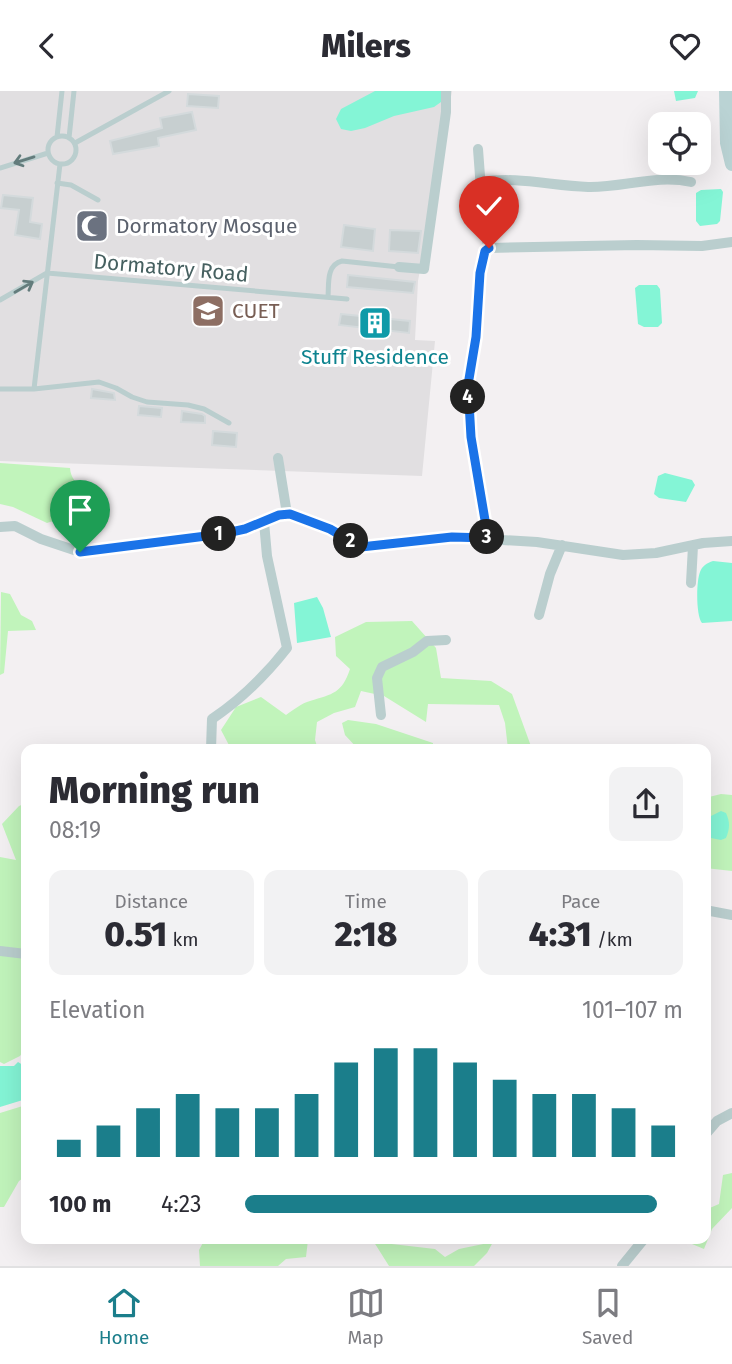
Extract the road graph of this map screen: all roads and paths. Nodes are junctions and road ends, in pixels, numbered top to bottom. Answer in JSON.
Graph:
{"nodes":[{"id":1,"x":62,"y":91,"type":"edge"},
{"id":2,"x":74,"y":91,"type":"edge"},
{"id":3,"x":169,"y":91,"type":"edge"},
{"id":4,"x":446,"y":91,"type":"edge"},
{"id":5,"x":726,"y":91,"type":"edge"},
{"id":6,"x":57,"y":137,"type":"junction"},
{"id":7,"x":69,"y":138,"type":"junction"},
{"id":8,"x":75,"y":143,"type":"junction"},
{"id":9,"x":478,"y":149,"type":"dead end"},
{"id":10,"x":48,"y":153,"type":"junction"},
{"id":11,"x":732,"y":164,"type":"edge"},
{"id":12,"x":60,"y":165,"type":"junction"},
{"id":13,"x":0,"y":168,"type":"edge"},
{"id":14,"x":481,"y":182,"type":"junction"},
{"id":15,"x":691,"y":182,"type":"dead end"},
{"id":16,"x":57,"y":183,"type":"junction"},
{"id":17,"x":98,"y":200,"type":"dead end"},
{"id":18,"x":732,"y":242,"type":"edge"},
{"id":19,"x":489,"y":248,"type":"junction"},
{"id":20,"x":398,"y":267,"type":"joint"},
{"id":21,"x":47,"y":273,"type":"junction"},
{"id":22,"x":328,"y":297,"type":"junction"},
{"id":23,"x":347,"y":299,"type":"dead end"},
{"id":24,"x":0,"y":300,"type":"edge"},
{"id":25,"x":0,"y":389,"type":"edge"},
{"id":26,"x":34,"y":389,"type":"junction"},
{"id":27,"x":229,"y":423,"type":"dead end"},
{"id":28,"x":278,"y":458,"type":"dead end"},
{"id":29,"x":287,"y":514,"type":"junction"},
{"id":30,"x":264,"y":522,"type":"junction"},
{"id":31,"x":0,"y":527,"type":"edge"},
{"id":32,"x":488,"y":538,"type":"junction"},
{"id":33,"x":732,"y":541,"type":"edge"},
{"id":34,"x":562,"y":545,"type":"junction"},
{"id":35,"x":693,"y":546,"type":"junction"},
{"id":36,"x":691,"y":583,"type":"dead end"},
{"id":37,"x":539,"y":615,"type":"dead end"},
{"id":38,"x":446,"y":640,"type":"dead end"},
{"id":39,"x":382,"y":715,"type":"dead end"},
{"id":40,"x":211,"y":744,"type":"edge"},
{"id":41,"x":711,"y":911,"type":"edge"},
{"id":42,"x":732,"y":915,"type":"edge"},
{"id":43,"x":0,"y":951,"type":"edge"},
{"id":44,"x":21,"y":953,"type":"edge"},
{"id":45,"x":732,"y":1113,"type":"edge"},
{"id":46,"x":711,"y":1128,"type":"edge"},
{"id":47,"x":640,"y":1244,"type":"edge"},
{"id":48,"x":622,"y":1266,"type":"edge"}],
"edges":[{"from":1,"to":6,"type":"lane"},
{"from":2,"to":7,"type":"lane"},
{"from":3,"to":8,"type":"lane"},
{"from":4,"to":20,"type":"street"},
{"from":5,"to":11,"type":"main road"},
{"from":6,"to":7,"type":"lane"},
{"from":6,"to":10,"type":"lane"},
{"from":7,"to":8,"type":"lane"},
{"from":8,"to":12,"type":"lane"},
{"from":9,"to":14,"type":"street"},
{"from":10,"to":12,"type":"lane"},
{"from":10,"to":13,"type":"lane","one_way":true},
{"from":12,"to":16,"type":"lane"},
{"from":14,"to":15,"type":"street"},
{"from":14,"to":19,"type":"street"},
{"from":16,"to":17,"type":"lane"},
{"from":16,"to":21,"type":"lane"},
{"from":18,"to":19,"type":"street"},
{"from":19,"to":32,"type":"street"},
{"from":20,"to":22,"type":"lane"},
{"from":21,"to":22,"type":"lane","name":"Dormatory Road"},
{"from":24,"to":21,"type":"lane","one_way":true},
{"from":21,"to":26,"type":"lane"},
{"from":22,"to":23,"type":"lane","name":"Dormatory Road"},
{"from":25,"to":26,"type":"lane"},
{"from":26,"to":27,"type":"lane"},
{"from":28,"to":29,"type":"street"},
{"from":29,"to":30,"type":"street"},
{"from":29,"to":32,"type":"street"},
{"from":30,"to":31,"type":"street"},
{"from":30,"to":40,"type":"street"},
{"from":32,"to":34,"type":"street"},
{"from":33,"to":35,"type":"street"},
{"from":34,"to":35,"type":"street"},
{"from":34,"to":37,"type":"street"},
{"from":35,"to":36,"type":"street"},
{"from":38,"to":39,"type":"street"},
{"from":41,"to":42,"type":"street"},
{"from":43,"to":44,"type":"street"},
{"from":45,"to":46,"type":"street"},
{"from":47,"to":48,"type":"street"}]}
